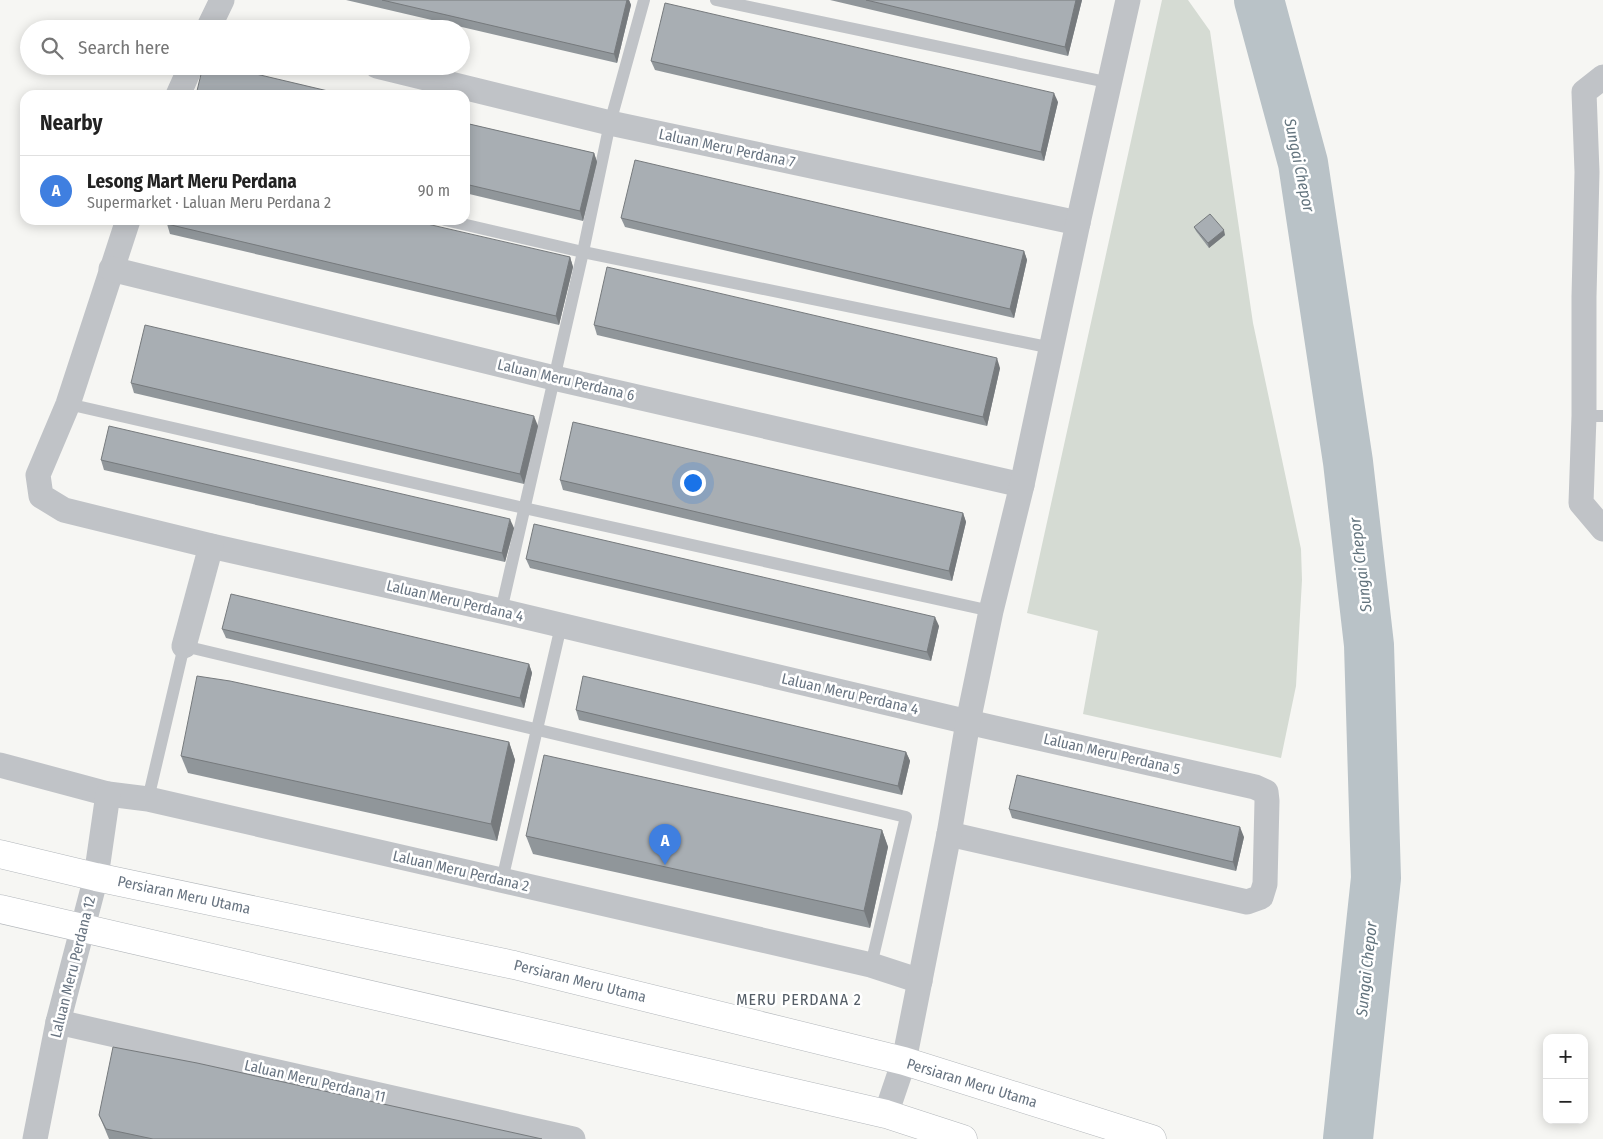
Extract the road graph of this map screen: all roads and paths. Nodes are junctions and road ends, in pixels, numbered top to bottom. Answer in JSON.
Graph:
{"nodes":[{"id":1,"x":222,"y":0,"type":"edge"},
{"id":2,"x":644,"y":0,"type":"edge"},
{"id":3,"x":716,"y":0,"type":"edge"},
{"id":4,"x":1128,"y":0,"type":"edge"},
{"id":5,"x":216,"y":20,"type":"edge"},
{"id":6,"x":187,"y":75,"type":"edge"},
{"id":7,"x":415,"y":75,"type":"edge"},
{"id":8,"x":1603,"y":77,"type":"edge"},
{"id":9,"x":1111,"y":83,"type":"junction"},
{"id":10,"x":180,"y":90,"type":"edge"},
{"id":11,"x":610,"y":123,"type":"junction"},
{"id":12,"x":1595,"y":172,"type":"edge"},
{"id":13,"x":1078,"y":224,"type":"junction"},
{"id":14,"x":126,"y":225,"type":"edge"},
{"id":15,"x":467,"y":225,"type":"edge"},
{"id":16,"x":583,"y":252,"type":"junction"},
{"id":17,"x":111,"y":269,"type":"junction"},
{"id":18,"x":1594,"y":297,"type":"edge"},
{"id":19,"x":1052,"y":348,"type":"junction"},
{"id":20,"x":554,"y":378,"type":"junction"},
{"id":21,"x":68,"y":404,"type":"junction"},
{"id":22,"x":1594,"y":416,"type":"edge"},
{"id":23,"x":1022,"y":486,"type":"junction"},
{"id":24,"x":524,"y":508,"type":"junction"},
{"id":25,"x":1603,"y":529,"type":"edge"},
{"id":26,"x":211,"y":546,"type":"junction"},
{"id":27,"x":501,"y":611,"type":"junction"},
{"id":28,"x":991,"y":611,"type":"junction"},
{"id":29,"x":561,"y":626,"type":"junction"},
{"id":30,"x":184,"y":646,"type":"junction"},
{"id":31,"x":968,"y":722,"type":"junction"},
{"id":32,"x":537,"y":730,"type":"junction"},
{"id":33,"x":0,"y":765,"type":"edge"},
{"id":34,"x":108,"y":794,"type":"junction"},
{"id":35,"x":148,"y":800,"type":"junction"},
{"id":36,"x":949,"y":834,"type":"junction"},
{"id":37,"x":0,"y":854,"type":"edge"},
{"id":38,"x":96,"y":877,"type":"junction"},
{"id":39,"x":502,"y":880,"type":"junction"},
{"id":40,"x":0,"y":909,"type":"edge"},
{"id":41,"x":82,"y":929,"type":"junction"},
{"id":42,"x":871,"y":964,"type":"junction"},
{"id":43,"x":920,"y":981,"type":"junction"},
{"id":44,"x":58,"y":1022,"type":"junction"},
{"id":45,"x":904,"y":1061,"type":"junction"},
{"id":46,"x":886,"y":1114,"type":"junction"},
{"id":47,"x":35,"y":1139,"type":"edge"},
{"id":48,"x":573,"y":1139,"type":"edge"},
{"id":49,"x":963,"y":1139,"type":"edge"},
{"id":50,"x":1152,"y":1139,"type":"edge"}],
"edges":[{"from":1,"to":5,"type":"street"},
{"from":2,"to":11,"type":"lane"},
{"from":3,"to":9,"type":"lane"},
{"from":4,"to":9,"type":"street"},
{"from":6,"to":10,"type":"street"},
{"from":7,"to":11,"type":"street","name":"Laluan Meru Perdana 7"},
{"from":8,"to":12,"type":"street"},
{"from":9,"to":13,"type":"street"},
{"from":11,"to":13,"type":"street","name":"Laluan Meru Perdana 7"},
{"from":11,"to":16,"type":"lane"},
{"from":12,"to":18,"type":"street"},
{"from":13,"to":19,"type":"street"},
{"from":14,"to":17,"type":"street","name":"Laluan Meru Perdana 4"},
{"from":15,"to":16,"type":"lane"},
{"from":16,"to":19,"type":"lane"},
{"from":16,"to":20,"type":"lane"},
{"from":17,"to":20,"type":"street","name":"Laluan Meru Perdana 6"},
{"from":17,"to":21,"type":"street","name":"Laluan Meru Perdana 4"},
{"from":18,"to":22,"type":"street"},
{"from":19,"to":23,"type":"street"},
{"from":20,"to":23,"type":"street","name":"Laluan Meru Perdana 6"},
{"from":20,"to":24,"type":"lane"},
{"from":21,"to":24,"type":"lane"},
{"from":21,"to":26,"type":"street","name":"Laluan Meru Perdana 4"},
{"from":22,"to":25,"type":"street"},
{"from":23,"to":28,"type":"street"},
{"from":24,"to":27,"type":"lane"},
{"from":24,"to":28,"type":"lane"},
{"from":26,"to":27,"type":"street","name":"Laluan Meru Perdana 4"},
{"from":26,"to":30,"type":"street"},
{"from":27,"to":29,"type":"street","name":"Laluan Meru Perdana 4"},
{"from":28,"to":31,"type":"street"},
{"from":29,"to":31,"type":"street","name":"Laluan Meru Perdana 4"},
{"from":29,"to":32,"type":"lane"},
{"from":30,"to":32,"type":"lane"},
{"from":30,"to":35,"type":"lane"},
{"from":31,"to":36,"type":"street"},
{"from":31,"to":36,"type":"street","name":"Laluan Meru Perdana 5"},
{"from":32,"to":39,"type":"lane"},
{"from":32,"to":42,"type":"lane"},
{"from":33,"to":34,"type":"street","name":"Laluan Meru Perdana 2"},
{"from":34,"to":35,"type":"street","name":"Laluan Meru Perdana 2"},
{"from":34,"to":38,"type":"street","name":"Laluan Meru Perdana 12"},
{"from":35,"to":39,"type":"street","name":"Laluan Meru Perdana 2"},
{"from":36,"to":43,"type":"street"},
{"from":37,"to":38,"type":"street","name":"Persiaran Meru Utama"},
{"from":38,"to":41,"type":"street","name":"Laluan Meru Perdana 12"},
{"from":38,"to":45,"type":"street","name":"Persiaran Meru Utama"},
{"from":39,"to":42,"type":"street","name":"Laluan Meru Perdana 2"},
{"from":40,"to":41,"type":"street"},
{"from":41,"to":44,"type":"street","name":"Laluan Meru Perdana 12"},
{"from":41,"to":46,"type":"street"},
{"from":42,"to":43,"type":"street","name":"Laluan Meru Perdana 2"},
{"from":43,"to":45,"type":"street"},
{"from":44,"to":47,"type":"street","name":"Laluan Meru Perdana 12"},
{"from":44,"to":48,"type":"street","name":"Laluan Meru Perdana 11"},
{"from":45,"to":46,"type":"street"},
{"from":45,"to":50,"type":"street","name":"Persiaran Meru Utama"},
{"from":46,"to":49,"type":"street"}]}
